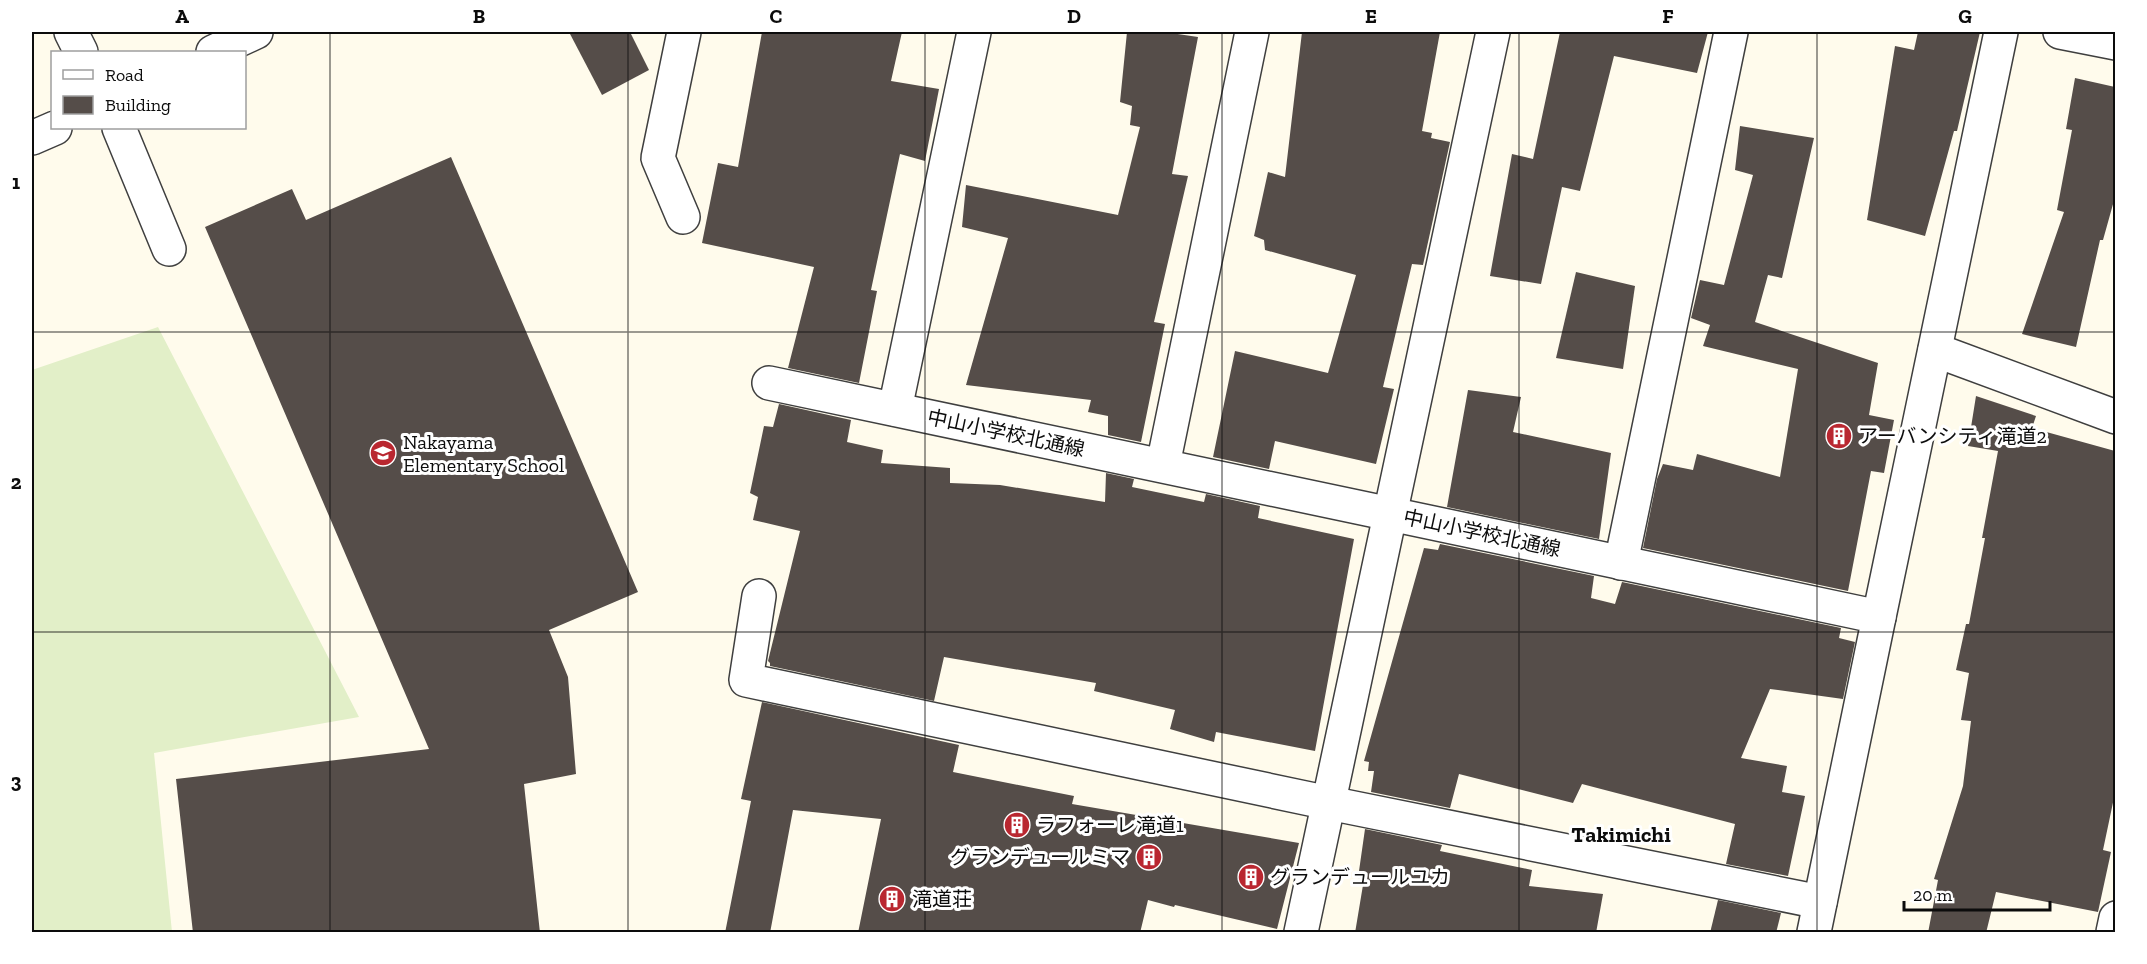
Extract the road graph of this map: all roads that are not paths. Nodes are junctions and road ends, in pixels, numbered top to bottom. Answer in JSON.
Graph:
{"nodes":[{"id":1,"x":71,"y":32,"type":"edge"},
{"id":2,"x":256,"y":32,"type":"edge"},
{"id":3,"x":684,"y":32,"type":"edge"},
{"id":4,"x":974,"y":32,"type":"edge"},
{"id":5,"x":1252,"y":32,"type":"edge"},
{"id":6,"x":1493,"y":32,"type":"edge"},
{"id":7,"x":1731,"y":32,"type":"edge"},
{"id":8,"x":2001,"y":32,"type":"edge"},
{"id":9,"x":2060,"y":32,"type":"edge"},
{"id":10,"x":2115,"y":43,"type":"edge"},
{"id":11,"x":80,"y":51,"type":"edge"},
{"id":12,"x":215,"y":51,"type":"edge"},
{"id":13,"x":53,"y":129,"type":"edge"},
{"id":14,"x":119,"y":129,"type":"edge"},
{"id":15,"x":32,"y":138,"type":"edge"},
{"id":16,"x":683,"y":216,"type":"dead end"},
{"id":17,"x":169,"y":249,"type":"dead end"},
{"id":18,"x":1935,"y":350,"type":"junction"},
{"id":19,"x":769,"y":383,"type":"dead end"},
{"id":20,"x":895,"y":409,"type":"junction"},
{"id":21,"x":2115,"y":417,"type":"edge"},
{"id":22,"x":1162,"y":465,"type":"junction"},
{"id":23,"x":1390,"y":514,"type":"junction"},
{"id":24,"x":1621,"y":563,"type":"junction"},
{"id":25,"x":759,"y":596,"type":"dead end"},
{"id":26,"x":1879,"y":617,"type":"junction"},
{"id":27,"x":1329,"y":803,"type":"junction"},
{"id":28,"x":1817,"y":917,"type":"edge"},
{"id":29,"x":2115,"y":918,"type":"edge"},
{"id":30,"x":1301,"y":933,"type":"edge"},
{"id":31,"x":2113,"y":933,"type":"edge"}],
"edges":[{"from":1,"to":11,"type":"street"},
{"from":2,"to":12,"type":"street"},
{"from":3,"to":16,"type":"street"},
{"from":4,"to":20,"type":"street"},
{"from":5,"to":22,"type":"street"},
{"from":6,"to":23,"type":"street"},
{"from":7,"to":24,"type":"street"},
{"from":8,"to":18,"type":"street"},
{"from":9,"to":10,"type":"street"},
{"from":13,"to":15,"type":"street"},
{"from":14,"to":17,"type":"street"},
{"from":18,"to":21,"type":"street"},
{"from":18,"to":26,"type":"street"},
{"from":19,"to":20,"type":"street","name":"中山小学校北通線"},
{"from":20,"to":22,"type":"street","name":"中山小学校北通線"},
{"from":22,"to":23,"type":"street","name":"中山小学校北通線"},
{"from":23,"to":24,"type":"street","name":"中山小学校北通線"},
{"from":23,"to":27,"type":"street"},
{"from":24,"to":26,"type":"street","name":"中山小学校北通線"},
{"from":25,"to":27,"type":"street"},
{"from":26,"to":28,"type":"street"},
{"from":27,"to":28,"type":"street"},
{"from":27,"to":30,"type":"street"},
{"from":29,"to":31,"type":"street"}]}
